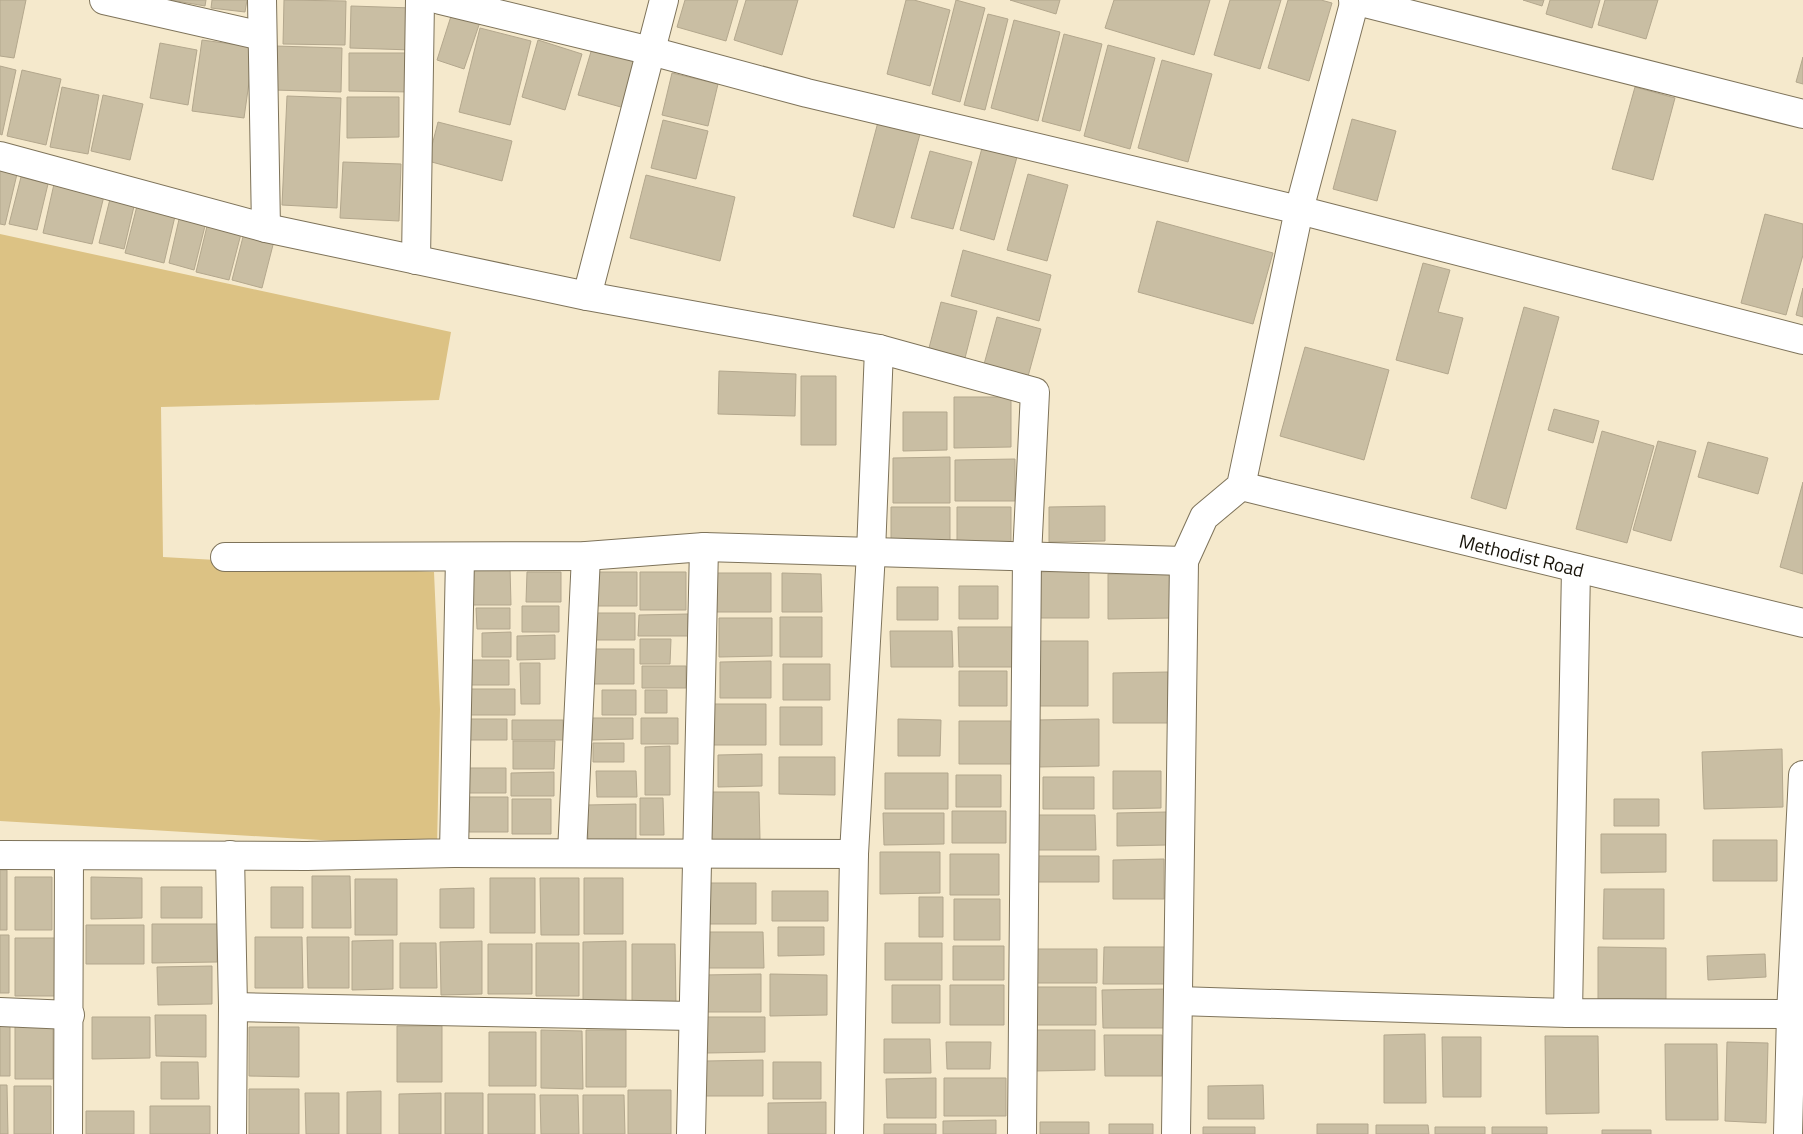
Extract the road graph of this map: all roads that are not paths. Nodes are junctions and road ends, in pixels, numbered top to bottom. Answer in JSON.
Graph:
{"nodes":[{"id":1,"x":104,"y":0,"type":"edge"},
{"id":2,"x":262,"y":0,"type":"edge"},
{"id":3,"x":420,"y":0,"type":"edge"},
{"id":4,"x":440,"y":0,"type":"edge"},
{"id":5,"x":664,"y":0,"type":"edge"},
{"id":6,"x":1355,"y":0,"type":"edge"},
{"id":7,"x":262,"y":36,"type":"junction"},
{"id":8,"x":651,"y":51,"type":"junction"},
{"id":9,"x":1803,"y":114,"type":"edge"},
{"id":10,"x":0,"y":156,"type":"edge"},
{"id":11,"x":1299,"y":210,"type":"junction"},
{"id":12,"x":266,"y":228,"type":"junction"},
{"id":13,"x":416,"y":260,"type":"junction"},
{"id":14,"x":587,"y":296,"type":"junction"},
{"id":15,"x":1803,"y":340,"type":"edge"},
{"id":16,"x":879,"y":349,"type":"junction"},
{"id":17,"x":1241,"y":486,"type":"junction"},
{"id":18,"x":704,"y":547,"type":"junction"},
{"id":19,"x":871,"y":552,"type":"junction"},
{"id":20,"x":586,"y":556,"type":"junction"},
{"id":21,"x":1027,"y":556,"type":"junction"},
{"id":22,"x":225,"y":558,"type":"dead end"},
{"id":23,"x":460,"y":558,"type":"junction"},
{"id":24,"x":1184,"y":561,"type":"junction"},
{"id":25,"x":1576,"y":568,"type":"junction"},
{"id":26,"x":1803,"y":623,"type":"edge"},
{"id":27,"x":1803,"y":775,"type":"edge"},
{"id":28,"x":454,"y":853,"type":"junction"},
{"id":29,"x":572,"y":853,"type":"junction"},
{"id":30,"x":698,"y":854,"type":"junction"},
{"id":31,"x":854,"y":854,"type":"junction"},
{"id":32,"x":230,"y":855,"type":"junction"},
{"id":33,"x":0,"y":856,"type":"edge"},
{"id":34,"x":69,"y":856,"type":"junction"},
{"id":35,"x":1178,"y":1001,"type":"junction"},
{"id":36,"x":233,"y":1007,"type":"junction"},
{"id":37,"x":0,"y":1012,"type":"edge"},
{"id":38,"x":1568,"y":1013,"type":"junction"},
{"id":39,"x":1791,"y":1014,"type":"junction"},
{"id":40,"x":70,"y":1015,"type":"junction"},
{"id":41,"x":693,"y":1016,"type":"junction"},
{"id":42,"x":68,"y":1134,"type":"edge"},
{"id":43,"x":232,"y":1134,"type":"edge"},
{"id":44,"x":690,"y":1134,"type":"edge"},
{"id":45,"x":848,"y":1134,"type":"edge"},
{"id":46,"x":1022,"y":1134,"type":"edge"},
{"id":47,"x":1176,"y":1134,"type":"edge"},
{"id":48,"x":1788,"y":1134,"type":"edge"}],
"edges":[{"from":1,"to":7,"type":"street"},
{"from":2,"to":7,"type":"street"},
{"from":3,"to":13,"type":"street"},
{"from":4,"to":8,"type":"street"},
{"from":5,"to":8,"type":"street"},
{"from":6,"to":9,"type":"street"},
{"from":6,"to":11,"type":"street"},
{"from":7,"to":12,"type":"street"},
{"from":8,"to":11,"type":"street"},
{"from":8,"to":14,"type":"street"},
{"from":10,"to":12,"type":"street"},
{"from":11,"to":15,"type":"street"},
{"from":11,"to":17,"type":"street"},
{"from":12,"to":13,"type":"street"},
{"from":13,"to":14,"type":"street"},
{"from":14,"to":16,"type":"street"},
{"from":16,"to":19,"type":"street"},
{"from":16,"to":21,"type":"street"},
{"from":17,"to":24,"type":"street"},
{"from":17,"to":25,"type":"street","name":"Methodist Road"},
{"from":18,"to":19,"type":"street"},
{"from":18,"to":20,"type":"street"},
{"from":18,"to":30,"type":"street"},
{"from":19,"to":21,"type":"street"},
{"from":19,"to":31,"type":"street"},
{"from":20,"to":23,"type":"street"},
{"from":20,"to":29,"type":"street"},
{"from":21,"to":24,"type":"street"},
{"from":21,"to":46,"type":"street"},
{"from":22,"to":23,"type":"street"},
{"from":23,"to":28,"type":"street"},
{"from":24,"to":35,"type":"street"},
{"from":25,"to":26,"type":"street","name":"Methodist Road"},
{"from":25,"to":38,"type":"street"},
{"from":27,"to":39,"type":"street"},
{"from":28,"to":29,"type":"street"},
{"from":28,"to":32,"type":"street"},
{"from":29,"to":30,"type":"street"},
{"from":30,"to":31,"type":"street"},
{"from":30,"to":41,"type":"street"},
{"from":31,"to":45,"type":"street"},
{"from":32,"to":34,"type":"street"},
{"from":32,"to":36,"type":"street"},
{"from":33,"to":34,"type":"street"},
{"from":34,"to":40,"type":"street"},
{"from":35,"to":38,"type":"street"},
{"from":35,"to":47,"type":"street"},
{"from":36,"to":41,"type":"street"},
{"from":36,"to":43,"type":"street"},
{"from":37,"to":40,"type":"street"},
{"from":38,"to":39,"type":"street"},
{"from":39,"to":48,"type":"street"},
{"from":40,"to":42,"type":"street"},
{"from":41,"to":44,"type":"street"}]}
